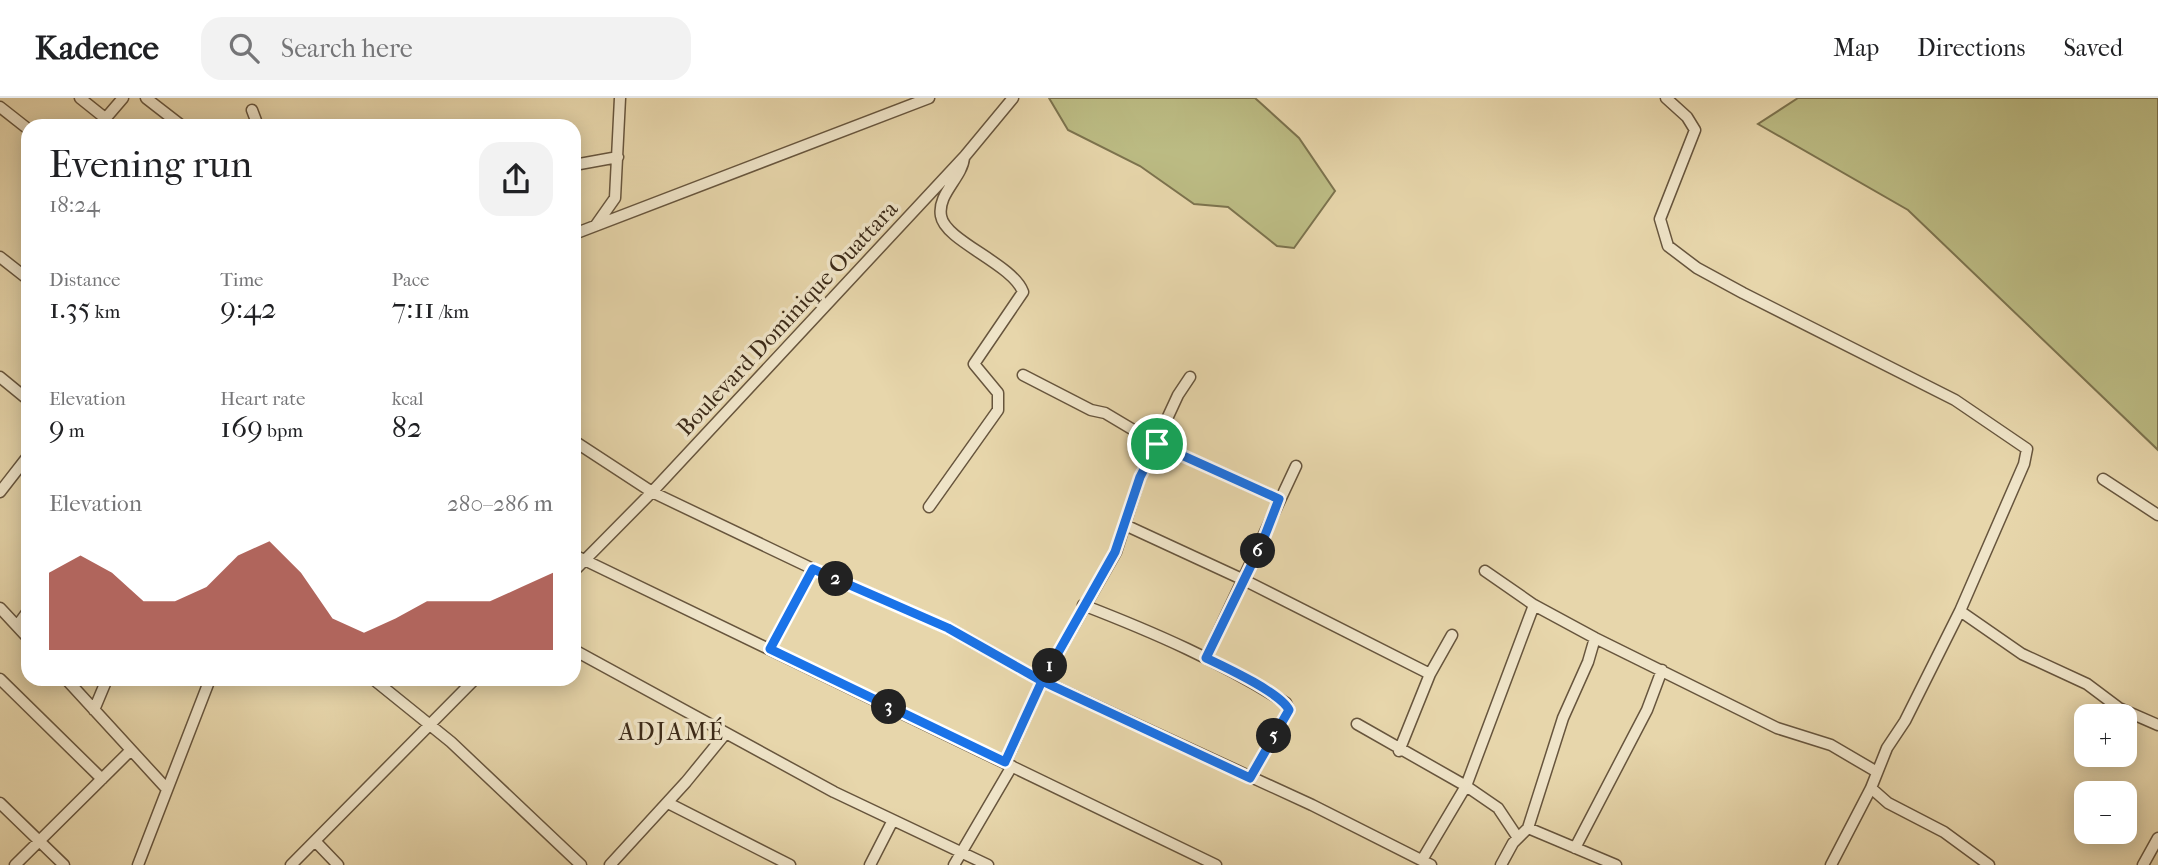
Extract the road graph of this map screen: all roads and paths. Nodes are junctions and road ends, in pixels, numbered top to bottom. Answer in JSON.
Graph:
{"nodes":[{"id":1,"x":80,"y":98,"type":"edge"},
{"id":2,"x":123,"y":98,"type":"edge"},
{"id":3,"x":146,"y":98,"type":"edge"},
{"id":4,"x":620,"y":98,"type":"edge"},
{"id":5,"x":929,"y":98,"type":"edge"},
{"id":6,"x":1013,"y":98,"type":"edge"},
{"id":7,"x":1666,"y":98,"type":"edge"},
{"id":8,"x":0,"y":107,"type":"edge"},
{"id":9,"x":252,"y":110,"type":"dead end"},
{"id":10,"x":99,"y":119,"type":"edge"},
{"id":11,"x":105,"y":119,"type":"edge"},
{"id":12,"x":173,"y":119,"type":"edge"},
{"id":13,"x":255,"y":119,"type":"edge"},
{"id":14,"x":21,"y":124,"type":"edge"},
{"id":15,"x":965,"y":156,"type":"junction"},
{"id":16,"x":618,"y":157,"type":"junction"},
{"id":17,"x":581,"y":164,"type":"edge"},
{"id":18,"x":593,"y":228,"type":"junction"},
{"id":19,"x":581,"y":232,"type":"edge"},
{"id":20,"x":0,"y":257,"type":"edge"},
{"id":21,"x":21,"y":274,"type":"edge"},
{"id":22,"x":1023,"y":375,"type":"dead end"},
{"id":23,"x":0,"y":377,"type":"edge"},
{"id":24,"x":1190,"y":377,"type":"dead end"},
{"id":25,"x":21,"y":394,"type":"edge"},
{"id":26,"x":1157,"y":444,"type":"junction"},
{"id":27,"x":581,"y":446,"type":"edge"},
{"id":28,"x":21,"y":465,"type":"edge"},
{"id":29,"x":1296,"y":466,"type":"dead end"},
{"id":30,"x":2103,"y":479,"type":"dead end"},
{"id":31,"x":0,"y":491,"type":"edge"},
{"id":32,"x":652,"y":492,"type":"junction"},
{"id":33,"x":1279,"y":499,"type":"junction"},
{"id":34,"x":929,"y":507,"type":"dead end"},
{"id":35,"x":2158,"y":515,"type":"edge"},
{"id":36,"x":1125,"y":525,"type":"junction"},
{"id":37,"x":581,"y":558,"type":"edge"},
{"id":38,"x":584,"y":560,"type":"junction"},
{"id":39,"x":581,"y":563,"type":"edge"},
{"id":40,"x":813,"y":569,"type":"junction"},
{"id":41,"x":1485,"y":571,"type":"dead end"},
{"id":42,"x":1244,"y":580,"type":"junction"},
{"id":43,"x":1083,"y":605,"type":"junction"},
{"id":44,"x":1534,"y":605,"type":"junction"},
{"id":45,"x":0,"y":608,"type":"edge"},
{"id":46,"x":1960,"y":611,"type":"junction"},
{"id":47,"x":21,"y":621,"type":"edge"},
{"id":48,"x":17,"y":626,"type":"junction"},
{"id":49,"x":21,"y":630,"type":"edge"},
{"id":50,"x":1452,"y":635,"type":"dead end"},
{"id":51,"x":1595,"y":638,"type":"junction"},
{"id":52,"x":770,"y":649,"type":"junction"},
{"id":53,"x":581,"y":654,"type":"edge"},
{"id":54,"x":1206,"y":658,"type":"junction"},
{"id":55,"x":1662,"y":670,"type":"junction"},
{"id":56,"x":1430,"y":674,"type":"junction"},
{"id":57,"x":0,"y":679,"type":"edge"},
{"id":58,"x":1042,"y":681,"type":"junction"},
{"id":59,"x":72,"y":686,"type":"edge"},
{"id":60,"x":104,"y":686,"type":"edge"},
{"id":61,"x":207,"y":686,"type":"edge"},
{"id":62,"x":382,"y":686,"type":"edge"},
{"id":63,"x":468,"y":686,"type":"edge"},
{"id":64,"x":94,"y":710,"type":"junction"},
{"id":65,"x":1357,"y":724,"type":"dead end"},
{"id":66,"x":2158,"y":725,"type":"edge"},
{"id":67,"x":431,"y":726,"type":"junction"},
{"id":68,"x":726,"y":733,"type":"junction"},
{"id":69,"x":131,"y":750,"type":"junction"},
{"id":70,"x":1399,"y":751,"type":"junction"},
{"id":71,"x":1009,"y":764,"type":"junction"},
{"id":72,"x":1877,"y":772,"type":"junction"},
{"id":73,"x":1250,"y":778,"type":"junction"},
{"id":74,"x":102,"y":779,"type":"junction"},
{"id":75,"x":1466,"y":786,"type":"junction"},
{"id":76,"x":166,"y":788,"type":"junction"},
{"id":77,"x":1871,"y":788,"type":"junction"},
{"id":78,"x":0,"y":803,"type":"edge"},
{"id":79,"x":667,"y":803,"type":"junction"},
{"id":80,"x":893,"y":820,"type":"junction"},
{"id":81,"x":1528,"y":828,"type":"junction"},
{"id":82,"x":1518,"y":838,"type":"junction"},
{"id":83,"x":2158,"y":838,"type":"edge"},
{"id":84,"x":39,"y":840,"type":"junction"},
{"id":85,"x":315,"y":841,"type":"junction"},
{"id":86,"x":1575,"y":848,"type":"junction"},
{"id":87,"x":961,"y":852,"type":"junction"},
{"id":88,"x":1426,"y":862,"type":"edge"},
{"id":89,"x":15,"y":865,"type":"edge"},
{"id":90,"x":64,"y":865,"type":"edge"},
{"id":91,"x":138,"y":865,"type":"edge"},
{"id":92,"x":291,"y":865,"type":"edge"},
{"id":93,"x":338,"y":865,"type":"edge"},
{"id":94,"x":580,"y":865,"type":"edge"},
{"id":95,"x":610,"y":865,"type":"edge"},
{"id":96,"x":790,"y":865,"type":"edge"},
{"id":97,"x":870,"y":865,"type":"edge"},
{"id":98,"x":954,"y":865,"type":"edge"},
{"id":99,"x":988,"y":865,"type":"edge"},
{"id":100,"x":1216,"y":865,"type":"edge"},
{"id":101,"x":1501,"y":865,"type":"edge"},
{"id":102,"x":1616,"y":865,"type":"edge"},
{"id":103,"x":1831,"y":865,"type":"edge"},
{"id":104,"x":1989,"y":865,"type":"edge"},
{"id":105,"x":2143,"y":865,"type":"edge"}],
"edges":[{"from":1,"to":10,"type":"street"},
{"from":2,"to":11,"type":"street"},
{"from":3,"to":12,"type":"street"},
{"from":4,"to":16,"type":"street"},
{"from":5,"to":18,"type":"street"},
{"from":6,"to":15,"type":"street","name":"Boulevard Dominique Ouattara"},
{"from":7,"to":46,"type":"street"},
{"from":8,"to":14,"type":"street"},
{"from":9,"to":13,"type":"street"},
{"from":15,"to":32,"type":"street","name":"Boulevard Dominique Ouattara"},
{"from":15,"to":34,"type":"street"},
{"from":16,"to":17,"type":"street"},
{"from":16,"to":18,"type":"street"},
{"from":18,"to":19,"type":"street"},
{"from":20,"to":21,"type":"street"},
{"from":22,"to":26,"type":"street"},
{"from":23,"to":25,"type":"street"},
{"from":24,"to":26,"type":"street"},
{"from":26,"to":33,"type":"street"},
{"from":26,"to":36,"type":"street"},
{"from":27,"to":32,"type":"street"},
{"from":28,"to":31,"type":"street"},
{"from":29,"to":33,"type":"street"},
{"from":30,"to":35,"type":"street"},
{"from":32,"to":38,"type":"street","name":"Boulevard Dominique Ouattara"},
{"from":32,"to":40,"type":"street"},
{"from":33,"to":42,"type":"street"},
{"from":36,"to":42,"type":"street"},
{"from":36,"to":43,"type":"street"},
{"from":37,"to":38,"type":"street"},
{"from":38,"to":39,"type":"street","name":"Boulevard Dominique Ouattara"},
{"from":38,"to":52,"type":"street"},
{"from":40,"to":52,"type":"street"},
{"from":40,"to":58,"type":"street"},
{"from":41,"to":44,"type":"street"},
{"from":42,"to":54,"type":"street"},
{"from":42,"to":56,"type":"street"},
{"from":43,"to":54,"type":"street"},
{"from":43,"to":58,"type":"street"},
{"from":44,"to":51,"type":"street"},
{"from":44,"to":75,"type":"street"},
{"from":45,"to":48,"type":"street"},
{"from":46,"to":66,"type":"street"},
{"from":46,"to":72,"type":"street"},
{"from":47,"to":48,"type":"street"},
{"from":48,"to":49,"type":"street"},
{"from":50,"to":56,"type":"street"},
{"from":51,"to":55,"type":"street"},
{"from":51,"to":81,"type":"street"},
{"from":52,"to":71,"type":"street"},
{"from":53,"to":68,"type":"street"},
{"from":54,"to":73,"type":"street"},
{"from":55,"to":72,"type":"street"},
{"from":55,"to":86,"type":"street"},
{"from":56,"to":70,"type":"street"},
{"from":57,"to":74,"type":"street"},
{"from":58,"to":71,"type":"street"},
{"from":58,"to":73,"type":"street"},
{"from":59,"to":64,"type":"street"},
{"from":60,"to":64,"type":"street"},
{"from":61,"to":76,"type":"street"},
{"from":62,"to":67,"type":"street"},
{"from":63,"to":67,"type":"street"},
{"from":64,"to":69,"type":"street"},
{"from":65,"to":70,"type":"street"},
{"from":67,"to":85,"type":"street"},
{"from":67,"to":94,"type":"street"},
{"from":68,"to":79,"type":"street"},
{"from":68,"to":80,"type":"street"},
{"from":69,"to":74,"type":"street"},
{"from":69,"to":76,"type":"street"},
{"from":70,"to":75,"type":"street"},
{"from":71,"to":87,"type":"street"},
{"from":71,"to":100,"type":"street"},
{"from":72,"to":77,"type":"street"},
{"from":73,"to":88,"type":"street"},
{"from":74,"to":84,"type":"street"},
{"from":75,"to":82,"type":"street"},
{"from":75,"to":88,"type":"street"},
{"from":76,"to":91,"type":"street"},
{"from":77,"to":103,"type":"street"},
{"from":77,"to":104,"type":"street"},
{"from":78,"to":84,"type":"street"},
{"from":79,"to":95,"type":"street"},
{"from":79,"to":96,"type":"street"},
{"from":80,"to":87,"type":"street"},
{"from":80,"to":97,"type":"street"},
{"from":81,"to":82,"type":"street"},
{"from":81,"to":86,"type":"street"},
{"from":82,"to":101,"type":"street"},
{"from":83,"to":105,"type":"street"},
{"from":84,"to":89,"type":"street"},
{"from":84,"to":90,"type":"street"},
{"from":85,"to":92,"type":"street"},
{"from":85,"to":93,"type":"street"},
{"from":86,"to":102,"type":"street"},
{"from":87,"to":98,"type":"street"},
{"from":87,"to":99,"type":"street"}]}
